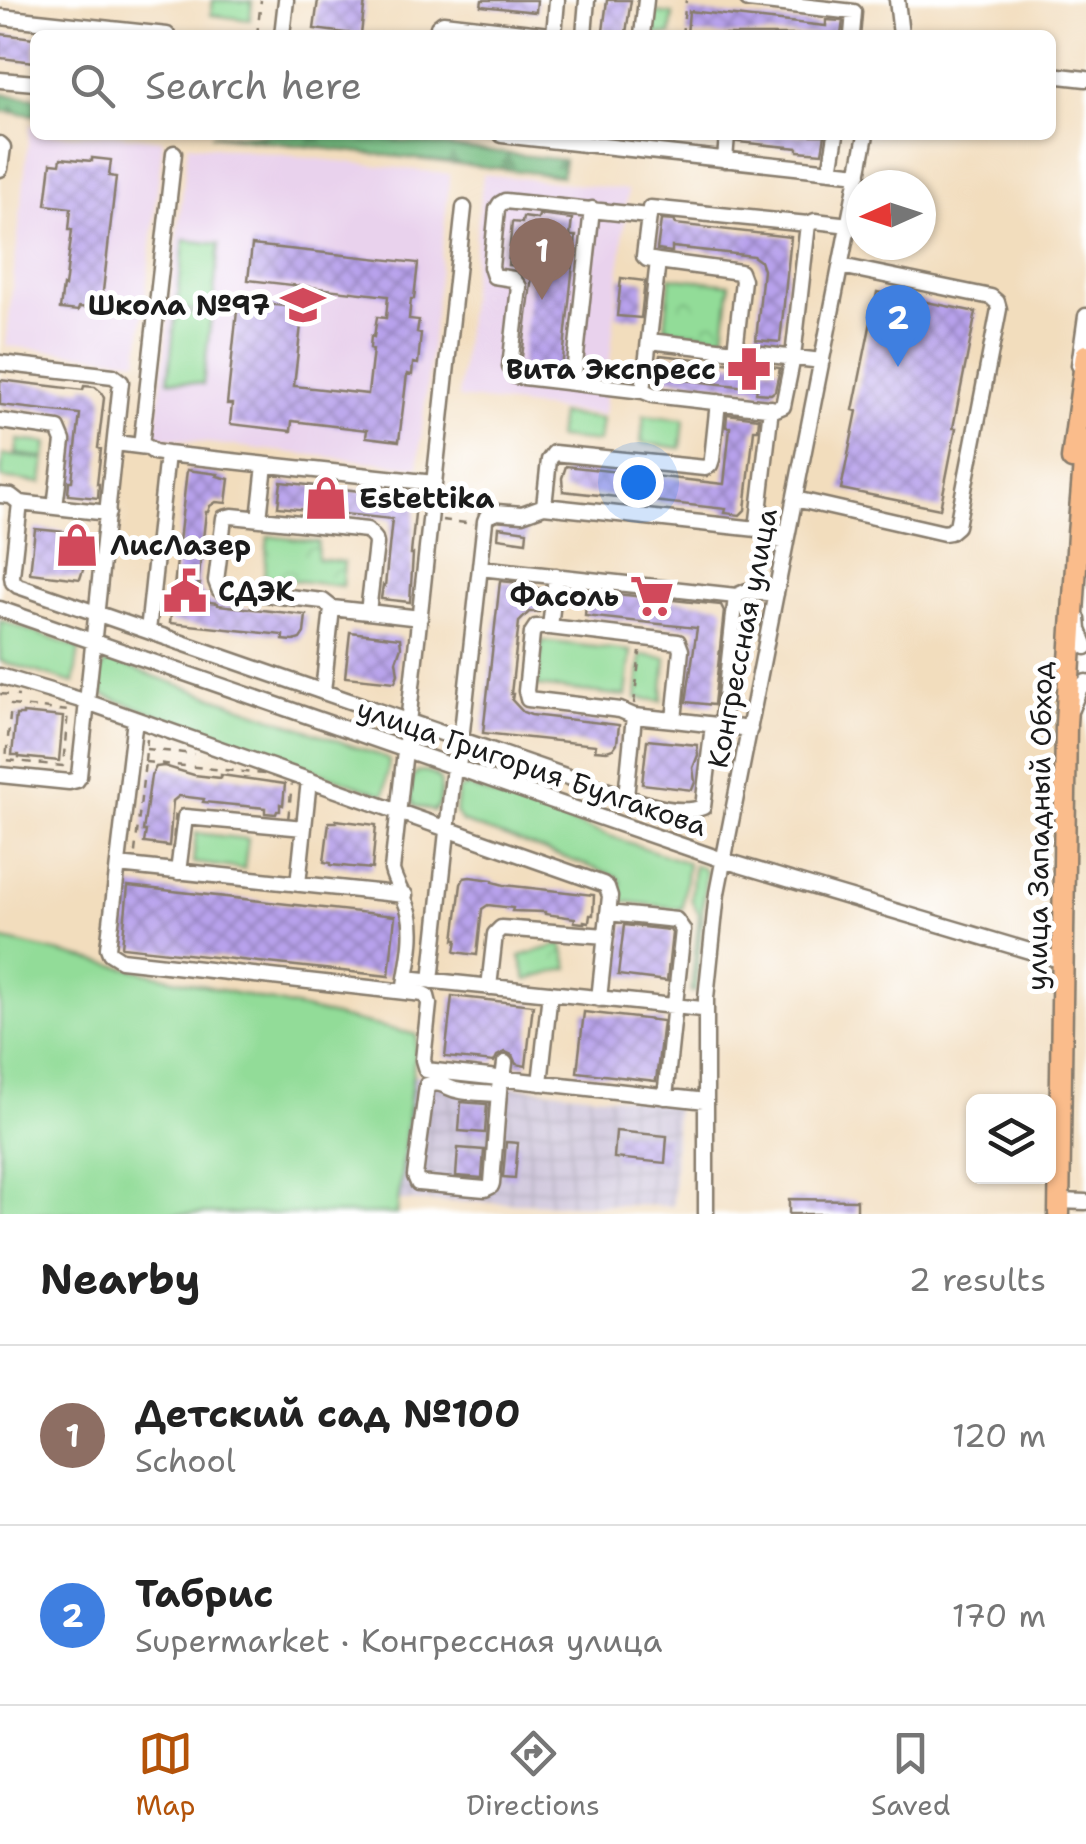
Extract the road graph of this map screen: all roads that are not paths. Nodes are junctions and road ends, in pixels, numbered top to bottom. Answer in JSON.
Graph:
{"nodes":[{"id":1,"x":286,"y":0,"type":"edge"},
{"id":2,"x":557,"y":0,"type":"edge"},
{"id":3,"x":588,"y":0,"type":"edge"},
{"id":4,"x":646,"y":0,"type":"edge"},
{"id":5,"x":748,"y":0,"type":"edge"},
{"id":6,"x":896,"y":0,"type":"edge"},
{"id":7,"x":855,"y":6,"type":"edge"},
{"id":8,"x":1,"y":17,"type":"edge"},
{"id":9,"x":96,"y":30,"type":"edge"},
{"id":10,"x":283,"y":30,"type":"edge"},
{"id":11,"x":438,"y":30,"type":"edge"},
{"id":12,"x":506,"y":30,"type":"edge"},
{"id":13,"x":552,"y":30,"type":"edge"},
{"id":14,"x":585,"y":30,"type":"edge"},
{"id":15,"x":643,"y":30,"type":"edge"},
{"id":16,"x":899,"y":30,"type":"edge"},
{"id":17,"x":1056,"y":76,"type":"edge"},
{"id":18,"x":1086,"y":79,"type":"edge"},
{"id":19,"x":0,"y":80,"type":"edge"},
{"id":20,"x":30,"y":83,"type":"edge"},
{"id":21,"x":579,"y":140,"type":"edge"},
{"id":22,"x":726,"y":140,"type":"edge"},
{"id":23,"x":835,"y":140,"type":"edge"},
{"id":24,"x":865,"y":140,"type":"edge"},
{"id":25,"x":0,"y":144,"type":"edge"},
{"id":26,"x":174,"y":153,"type":"dead end"},
{"id":27,"x":724,"y":160,"type":"junction"},
{"id":28,"x":0,"y":169,"type":"edge"},
{"id":29,"x":860,"y":170,"type":"edge"},
{"id":30,"x":830,"y":171,"type":"junction"},
{"id":31,"x":846,"y":173,"type":"edge"},
{"id":32,"x":464,"y":208,"type":"dead end"},
{"id":33,"x":592,"y":210,"type":"junction"},
{"id":34,"x":648,"y":216,"type":"junction"},
{"id":35,"x":808,"y":224,"type":"junction"},
{"id":36,"x":846,"y":224,"type":"edge"},
{"id":37,"x":846,"y":240,"type":"edge"},
{"id":38,"x":658,"y":261,"type":"junction"},
{"id":39,"x":841,"y":266,"type":"junction"},
{"id":40,"x":1086,"y":316,"type":"edge"},
{"id":41,"x":649,"y":342,"type":"junction"},
{"id":42,"x":735,"y":351,"type":"junction"},
{"id":43,"x":1086,"y":354,"type":"edge"},
{"id":44,"x":793,"y":357,"type":"junction"},
{"id":45,"x":822,"y":360,"type":"junction"},
{"id":46,"x":0,"y":363,"type":"edge"},
{"id":47,"x":573,"y":384,"type":"junction"},
{"id":48,"x":643,"y":391,"type":"junction"},
{"id":49,"x":718,"y":402,"type":"junction"},
{"id":50,"x":768,"y":418,"type":"junction"},
{"id":51,"x":0,"y":421,"type":"edge"},
{"id":52,"x":116,"y":443,"type":"junction"},
{"id":53,"x":1079,"y":445,"type":"edge"},
{"id":54,"x":142,"y":446,"type":"junction"},
{"id":55,"x":167,"y":454,"type":"junction"},
{"id":56,"x":265,"y":464,"type":"junction"},
{"id":57,"x":434,"y":483,"type":"junction"},
{"id":58,"x":0,"y":495,"type":"edge"},
{"id":59,"x":795,"y":499,"type":"junction"},
{"id":60,"x":20,"y":503,"type":"junction"},
{"id":61,"x":544,"y":506,"type":"junction"},
{"id":62,"x":55,"y":507,"type":"junction"},
{"id":63,"x":108,"y":512,"type":"junction"},
{"id":64,"x":259,"y":518,"type":"junction"},
{"id":65,"x":757,"y":529,"type":"junction"},
{"id":66,"x":1078,"y":534,"type":"junction"},
{"id":67,"x":786,"y":542,"type":"junction"},
{"id":68,"x":480,"y":568,"type":"junction"},
{"id":69,"x":556,"y":576,"type":"junction"},
{"id":70,"x":776,"y":594,"type":"junction"},
{"id":71,"x":736,"y":596,"type":"junction"},
{"id":72,"x":332,"y":608,"type":"junction"},
{"id":73,"x":0,"y":609,"type":"edge"},
{"id":74,"x":368,"y":612,"type":"junction"},
{"id":75,"x":97,"y":614,"type":"junction"},
{"id":76,"x":420,"y":618,"type":"junction"},
{"id":77,"x":550,"y":627,"type":"junction"},
{"id":78,"x":148,"y":631,"type":"junction"},
{"id":79,"x":94,"y":641,"type":"junction"},
{"id":80,"x":1086,"y":647,"type":"edge"},
{"id":81,"x":0,"y":676,"type":"edge"},
{"id":82,"x":1086,"y":682,"type":"edge"},
{"id":83,"x":323,"y":692,"type":"junction"},
{"id":84,"x":87,"y":702,"type":"junction"},
{"id":85,"x":634,"y":716,"type":"junction"},
{"id":86,"x":674,"y":720,"type":"junction"},
{"id":87,"x":142,"y":722,"type":"junction"},
{"id":88,"x":408,"y":722,"type":"junction"},
{"id":89,"x":1066,"y":724,"type":"junction"},
{"id":90,"x":717,"y":725,"type":"junction"},
{"id":91,"x":750,"y":729,"type":"junction"},
{"id":92,"x":461,"y":740,"type":"junction"},
{"id":93,"x":405,"y":750,"type":"junction"},
{"id":94,"x":456,"y":767,"type":"junction"},
{"id":95,"x":0,"y":775,"type":"edge"},
{"id":96,"x":309,"y":780,"type":"junction"},
{"id":97,"x":626,"y":797,"type":"junction"},
{"id":98,"x":399,"y":812,"type":"junction"},
{"id":99,"x":304,"y":828,"type":"junction"},
{"id":100,"x":447,"y":829,"type":"junction"},
{"id":101,"x":724,"y":860,"type":"junction"},
{"id":102,"x":118,"y":865,"type":"junction"},
{"id":103,"x":178,"y":872,"type":"junction"},
{"id":104,"x":298,"y":884,"type":"junction"},
{"id":105,"x":405,"y":896,"type":"junction"},
{"id":106,"x":608,"y":913,"type":"junction"},
{"id":107,"x":606,"y":936,"type":"junction"},
{"id":108,"x":1052,"y":958,"type":"junction"},
{"id":109,"x":431,"y":981,"type":"junction"},
{"id":110,"x":405,"y":985,"type":"junction"},
{"id":111,"x":490,"y":987,"type":"junction"},
{"id":112,"x":550,"y":994,"type":"junction"},
{"id":113,"x":599,"y":998,"type":"junction"},
{"id":114,"x":675,"y":1006,"type":"junction"},
{"id":115,"x":702,"y":1009,"type":"dead end"},
{"id":116,"x":501,"y":1079,"type":"junction"},
{"id":117,"x":540,"y":1083,"type":"junction"},
{"id":118,"x":1048,"y":1094,"type":"edge"},
{"id":119,"x":665,"y":1097,"type":"junction"},
{"id":120,"x":706,"y":1101,"type":"junction"},
{"id":121,"x":1049,"y":1184,"type":"edge"},
{"id":122,"x":1086,"y":1202,"type":"edge"},
{"id":123,"x":1055,"y":1210,"type":"edge"},
{"id":124,"x":706,"y":1214,"type":"edge"}],
"edges":[{"from":1,"to":10,"type":"street"},
{"from":2,"to":13,"type":"street"},
{"from":3,"to":14,"type":"street"},
{"from":4,"to":15,"type":"street"},
{"from":5,"to":7,"type":"street"},
{"from":6,"to":16,"type":"street"},
{"from":8,"to":9,"type":"street"},
{"from":11,"to":12,"type":"street"},
{"from":17,"to":18,"type":"street"},
{"from":19,"to":20,"type":"street"},
{"from":21,"to":27,"type":"street"},
{"from":22,"to":27,"type":"street"},
{"from":23,"to":30,"type":"street"},
{"from":24,"to":29,"type":"street","name":"Конгрессная улица"},
{"from":25,"to":28,"type":"street"},
{"from":26,"to":54,"type":"street"},
{"from":27,"to":30,"type":"street"},
{"from":30,"to":31,"type":"street"},
{"from":32,"to":57,"type":"street"},
{"from":33,"to":34,"type":"street"},
{"from":33,"to":47,"type":"street"},
{"from":33,"to":47,"type":"street"},
{"from":34,"to":35,"type":"street"},
{"from":34,"to":38,"type":"street"},
{"from":35,"to":36,"type":"street"},
{"from":35,"to":44,"type":"street"},
{"from":37,"to":39,"type":"street","name":"Конгрессная улица"},
{"from":38,"to":41,"type":"street"},
{"from":38,"to":42,"type":"street"},
{"from":39,"to":45,"type":"street","name":"Конгрессная улица"},
{"from":39,"to":59,"type":"street"},
{"from":40,"to":53,"type":"street"},
{"from":41,"to":42,"type":"street"},
{"from":41,"to":48,"type":"street"},
{"from":42,"to":44,"type":"street"},
{"from":43,"to":53,"type":"highway","name":"улица Западный Обход"},
{"from":44,"to":45,"type":"street"},
{"from":44,"to":50,"type":"street"},
{"from":45,"to":59,"type":"street","name":"Конгрессная улица"},
{"from":46,"to":52,"type":"street"},
{"from":47,"to":48,"type":"street"},
{"from":48,"to":49,"type":"street"},
{"from":49,"to":50,"type":"street"},
{"from":49,"to":61,"type":"street"},
{"from":50,"to":65,"type":"street"},
{"from":51,"to":62,"type":"street"},
{"from":52,"to":54,"type":"street"},
{"from":52,"to":63,"type":"street"},
{"from":53,"to":66,"type":"highway","name":"улица Западный Обход"},
{"from":53,"to":108,"type":"highway","name":"улица Западный Обход"},
{"from":54,"to":55,"type":"street"},
{"from":55,"to":56,"type":"street"},
{"from":55,"to":78,"type":"street"},
{"from":56,"to":57,"type":"street"},
{"from":56,"to":64,"type":"street"},
{"from":57,"to":76,"type":"street"},
{"from":58,"to":60,"type":"street"},
{"from":59,"to":67,"type":"street","name":"Конгрессная улица"},
{"from":60,"to":62,"type":"street"},
{"from":60,"to":75,"type":"street"},
{"from":61,"to":65,"type":"street"},
{"from":61,"to":68,"type":"street"},
{"from":62,"to":63,"type":"street"},
{"from":63,"to":75,"type":"street"},
{"from":64,"to":72,"type":"street"},
{"from":64,"to":74,"type":"street"},
{"from":65,"to":67,"type":"street"},
{"from":66,"to":80,"type":"street"},
{"from":66,"to":89,"type":"highway","name":"улица Западный Обход"},
{"from":67,"to":70,"type":"street","name":"Конгрессная улица"},
{"from":68,"to":69,"type":"street"},
{"from":68,"to":92,"type":"street"},
{"from":69,"to":71,"type":"street"},
{"from":69,"to":77,"type":"street"},
{"from":70,"to":71,"type":"street"},
{"from":70,"to":91,"type":"street","name":"Конгрессная улица"},
{"from":71,"to":90,"type":"street"},
{"from":72,"to":74,"type":"street"},
{"from":72,"to":83,"type":"street"},
{"from":73,"to":79,"type":"street","name":"улица Григория Булгакова"},
{"from":74,"to":76,"type":"street"},
{"from":75,"to":78,"type":"street"},
{"from":75,"to":79,"type":"street"},
{"from":76,"to":88,"type":"street"},
{"from":77,"to":85,"type":"street"},
{"from":77,"to":86,"type":"street"},
{"from":78,"to":83,"type":"street"},
{"from":79,"to":84,"type":"street"},
{"from":79,"to":93,"type":"street","name":"улица Григория Булгакова"},
{"from":81,"to":84,"type":"street"},
{"from":82,"to":89,"type":"street"},
{"from":83,"to":88,"type":"street"},
{"from":84,"to":87,"type":"street"},
{"from":84,"to":95,"type":"street"},
{"from":85,"to":86,"type":"street"},
{"from":85,"to":97,"type":"street"},
{"from":86,"to":90,"type":"street"},
{"from":87,"to":96,"type":"street"},
{"from":87,"to":102,"type":"street"},
{"from":88,"to":92,"type":"street"},
{"from":88,"to":93,"type":"street"},
{"from":89,"to":123,"type":"highway","name":"улица Западный Обход"},
{"from":90,"to":91,"type":"street"},
{"from":90,"to":97,"type":"street"},
{"from":91,"to":101,"type":"street","name":"Конгрессная улица"},
{"from":92,"to":94,"type":"street"},
{"from":92,"to":97,"type":"street"},
{"from":93,"to":94,"type":"street","name":"улица Григория Булгакова"},
{"from":93,"to":98,"type":"street"},
{"from":94,"to":100,"type":"street"},
{"from":94,"to":101,"type":"street","name":"улица Григория Булгакова"},
{"from":96,"to":98,"type":"street"},
{"from":96,"to":99,"type":"street"},
{"from":98,"to":100,"type":"street"},
{"from":98,"to":105,"type":"street"},
{"from":99,"to":103,"type":"street"},
{"from":99,"to":104,"type":"street"},
{"from":100,"to":106,"type":"street"},
{"from":100,"to":109,"type":"street"},
{"from":101,"to":108,"type":"street","name":"улица Григория Булгакова"},
{"from":101,"to":120,"type":"street","name":"Конгрессная улица"},
{"from":102,"to":103,"type":"street"},
{"from":102,"to":110,"type":"street"},
{"from":103,"to":104,"type":"street"},
{"from":104,"to":105,"type":"street"},
{"from":105,"to":110,"type":"street"},
{"from":106,"to":107,"type":"street"},
{"from":106,"to":114,"type":"street"},
{"from":107,"to":111,"type":"street"},
{"from":107,"to":113,"type":"street"},
{"from":108,"to":118,"type":"highway","name":"улица Западный Обход"},
{"from":109,"to":110,"type":"street"},
{"from":109,"to":111,"type":"street"},
{"from":110,"to":116,"type":"street"},
{"from":111,"to":112,"type":"street"},
{"from":112,"to":113,"type":"street"},
{"from":112,"to":117,"type":"street"},
{"from":113,"to":114,"type":"street"},
{"from":114,"to":115,"type":"street"},
{"from":114,"to":119,"type":"street"},
{"from":116,"to":116,"type":"street"},
{"from":116,"to":117,"type":"street"},
{"from":117,"to":119,"type":"street"},
{"from":119,"to":120,"type":"street"},
{"from":120,"to":124,"type":"street","name":"Конгрессная улица"},
{"from":121,"to":123,"type":"highway"},
{"from":122,"to":123,"type":"street"}]}
